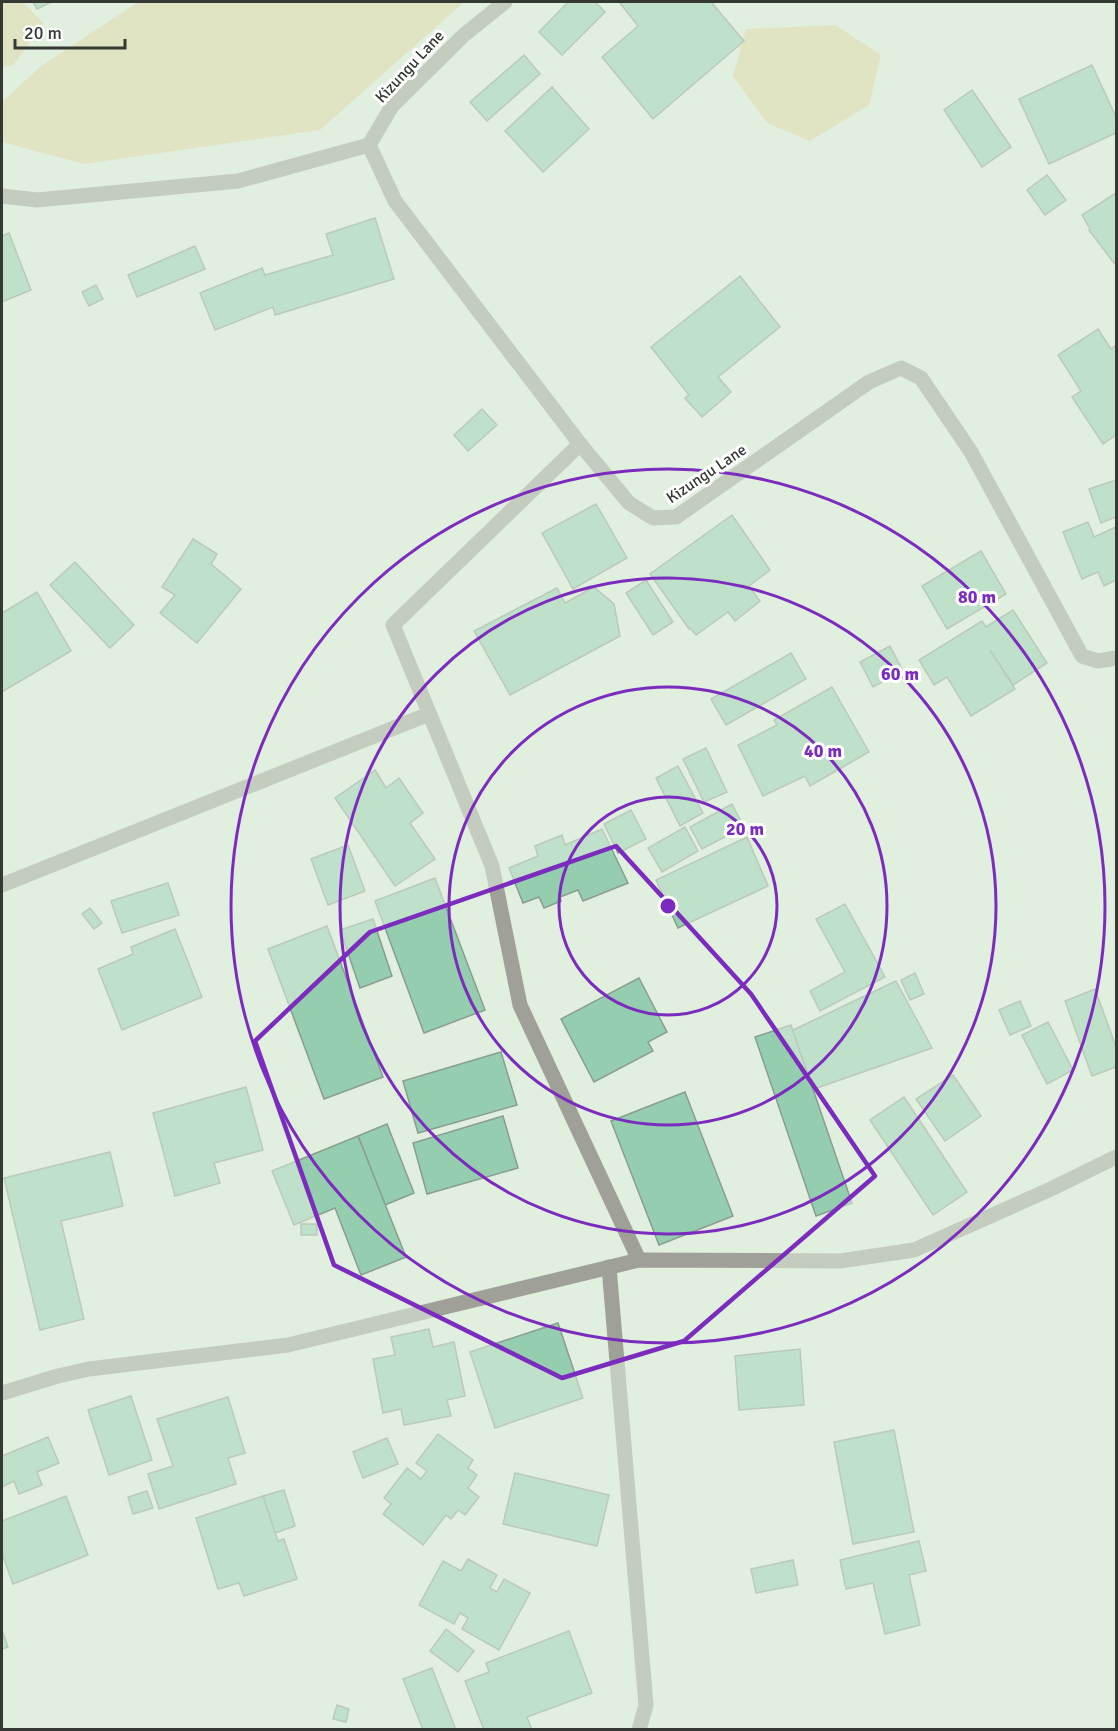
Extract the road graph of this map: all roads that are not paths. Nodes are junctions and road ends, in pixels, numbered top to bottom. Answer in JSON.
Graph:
{"nodes":[{"id":1,"x":505,"y":2,"type":"edge"},
{"id":2,"x":369,"y":145,"type":"junction"},
{"id":3,"x":2,"y":196,"type":"edge"},
{"id":4,"x":580,"y":444,"type":"junction"},
{"id":5,"x":1116,"y":658,"type":"edge"},
{"id":6,"x":429,"y":714,"type":"junction"},
{"id":7,"x":2,"y":885,"type":"edge"},
{"id":8,"x":1116,"y":1157,"type":"edge"},
{"id":9,"x":639,"y":1260,"type":"junction"},
{"id":10,"x":609,"y":1267,"type":"junction"},
{"id":11,"x":2,"y":1393,"type":"edge"},
{"id":12,"x":639,"y":1730,"type":"edge"}],
"edges":[{"from":1,"to":2,"type":"street","name":"Kizungu Lane"},
{"from":2,"to":3,"type":"street"},
{"from":2,"to":4,"type":"street","name":"Kizungu Lane"},
{"from":4,"to":5,"type":"street","name":"Kizungu Lane"},
{"from":4,"to":6,"type":"street"},
{"from":6,"to":7,"type":"street"},
{"from":6,"to":9,"type":"street"},
{"from":8,"to":9,"type":"street"},
{"from":9,"to":10,"type":"street"},
{"from":10,"to":11,"type":"street"},
{"from":10,"to":12,"type":"street"}]}
